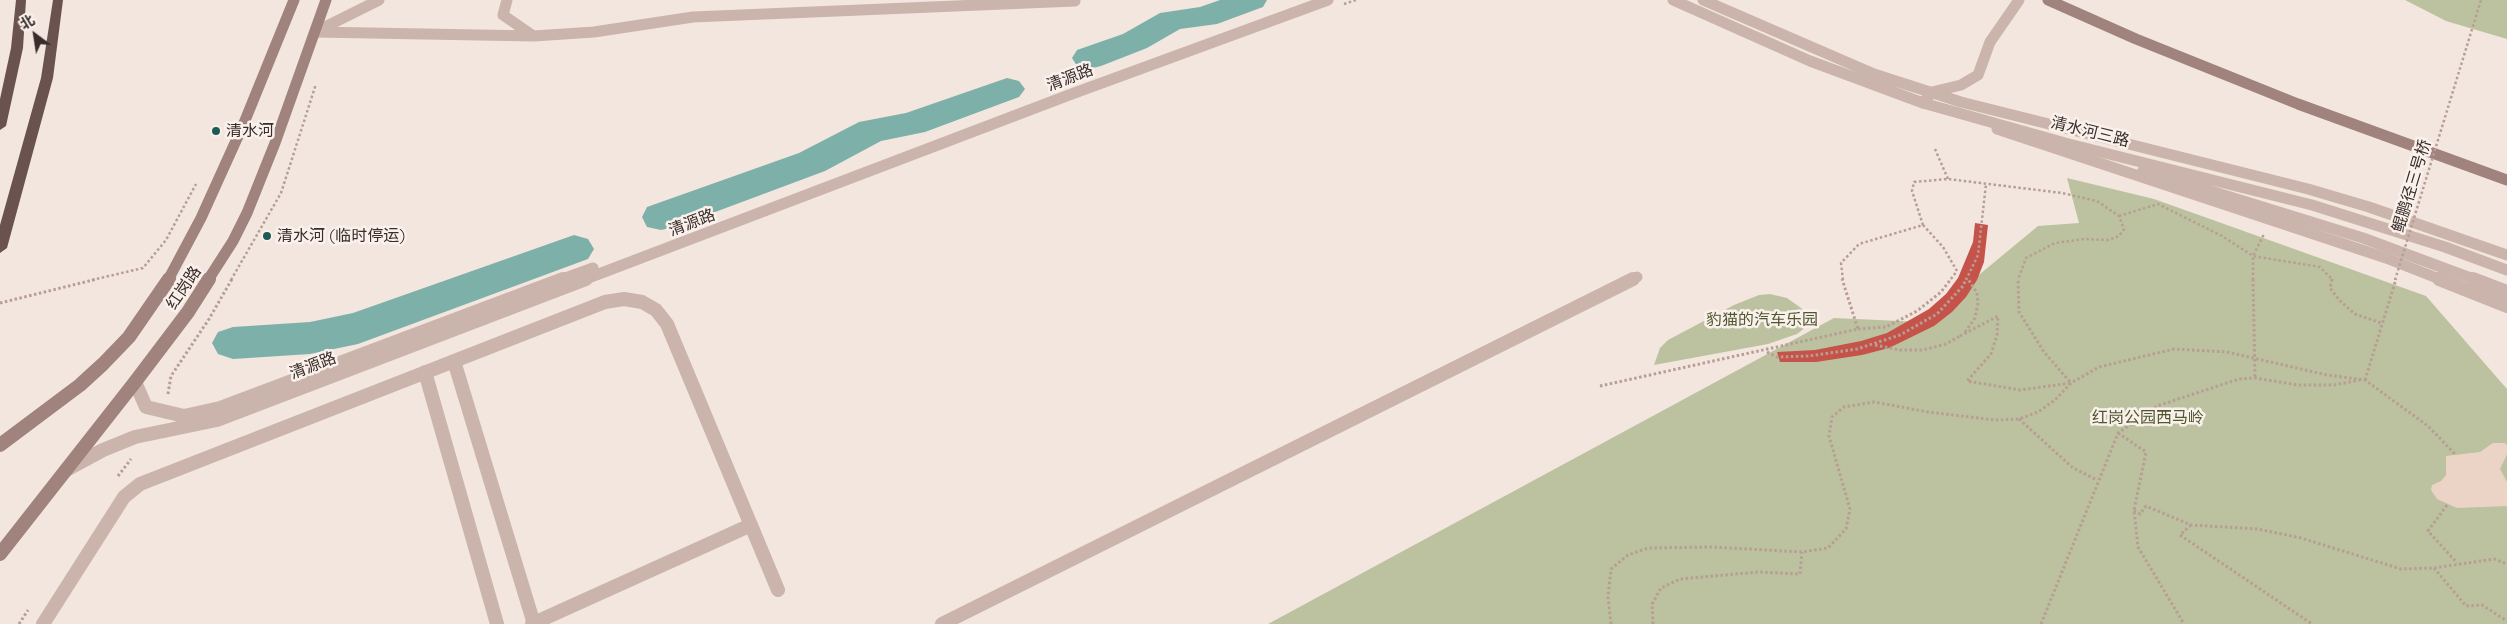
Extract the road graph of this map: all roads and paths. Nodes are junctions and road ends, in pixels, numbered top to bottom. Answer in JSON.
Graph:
{"nodes":[{"id":1,"x":21,"y":0,"type":"edge"},
{"id":2,"x":58,"y":0,"type":"edge"},
{"id":3,"x":294,"y":0,"type":"edge"},
{"id":4,"x":326,"y":0,"type":"edge"},
{"id":5,"x":379,"y":0,"type":"edge"},
{"id":6,"x":507,"y":0,"type":"edge"},
{"id":7,"x":1307,"y":0,"type":"edge"},
{"id":8,"x":1328,"y":0,"type":"edge"},
{"id":9,"x":1673,"y":0,"type":"edge"},
{"id":10,"x":1703,"y":0,"type":"edge"},
{"id":11,"x":2019,"y":0,"type":"edge"},
{"id":12,"x":2048,"y":0,"type":"edge"},
{"id":13,"x":2481,"y":0,"type":"edge"},
{"id":14,"x":1075,"y":1,"type":"dead end"},
{"id":15,"x":315,"y":32,"type":"junction"},
{"id":16,"x":534,"y":36,"type":"junction"},
{"id":17,"x":1932,"y":92,"type":"junction"},
{"id":18,"x":1923,"y":103,"type":"junction"},
{"id":19,"x":1955,"y":113,"type":"junction"},
{"id":20,"x":0,"y":126,"type":"edge"},
{"id":21,"x":2065,"y":142,"type":"junction"},
{"id":22,"x":1935,"y":149,"type":"dead end"},
{"id":23,"x":1948,"y":179,"type":"junction"},
{"id":24,"x":2507,"y":180,"type":"edge"},
{"id":25,"x":1986,"y":184,"type":"junction"},
{"id":26,"x":187,"y":201,"type":"dead end"},
{"id":27,"x":2119,"y":216,"type":"junction"},
{"id":28,"x":1923,"y":226,"type":"junction"},
{"id":29,"x":2266,"y":230,"type":"dead end"},
{"id":30,"x":0,"y":247,"type":"edge"},
{"id":31,"x":2507,"y":255,"type":"edge"},
{"id":32,"x":2253,"y":256,"type":"junction"},
{"id":33,"x":2507,"y":270,"type":"edge"},
{"id":34,"x":1637,"y":278,"type":"dead end"},
{"id":35,"x":1968,"y":279,"type":"junction"},
{"id":36,"x":2507,"y":292,"type":"edge"},
{"id":37,"x":0,"y":303,"type":"edge"},
{"id":38,"x":2507,"y":306,"type":"edge"},
{"id":39,"x":2381,"y":324,"type":"junction"},
{"id":40,"x":1858,"y":329,"type":"junction"},
{"id":41,"x":1960,"y":336,"type":"junction"},
{"id":42,"x":1874,"y":345,"type":"junction"},
{"id":43,"x":1766,"y":351,"type":"junction"},
{"id":44,"x":454,"y":361,"type":"junction"},
{"id":45,"x":425,"y":372,"type":"junction"},
{"id":46,"x":2255,"y":378,"type":"junction"},
{"id":47,"x":2365,"y":380,"type":"junction"},
{"id":48,"x":135,"y":382,"type":"junction"},
{"id":49,"x":2071,"y":383,"type":"junction"},
{"id":50,"x":1600,"y":386,"type":"dead end"},
{"id":51,"x":2019,"y":419,"type":"junction"},
{"id":52,"x":2118,"y":433,"type":"junction"},
{"id":53,"x":0,"y":445,"type":"edge"},
{"id":54,"x":2455,"y":454,"type":"dead end"},
{"id":55,"x":66,"y":470,"type":"junction"},
{"id":56,"x":2097,"y":480,"type":"junction"},
{"id":57,"x":2447,"y":505,"type":"dead end"},
{"id":58,"x":2134,"y":510,"type":"junction"},
{"id":59,"x":2191,"y":524,"type":"junction"},
{"id":60,"x":751,"y":525,"type":"junction"},
{"id":61,"x":1802,"y":552,"type":"junction"},
{"id":62,"x":0,"y":554,"type":"edge"},
{"id":63,"x":2457,"y":564,"type":"junction"},
{"id":64,"x":2507,"y":564,"type":"edge"},
{"id":65,"x":2434,"y":568,"type":"junction"},
{"id":66,"x":778,"y":590,"type":"dead end"},
{"id":67,"x":2507,"y":621,"type":"edge"},
{"id":68,"x":43,"y":624,"type":"edge"},
{"id":69,"x":497,"y":624,"type":"edge"},
{"id":70,"x":533,"y":624,"type":"edge"},
{"id":71,"x":942,"y":624,"type":"edge"},
{"id":72,"x":1611,"y":624,"type":"edge"},
{"id":73,"x":1653,"y":624,"type":"edge"},
{"id":74,"x":2041,"y":624,"type":"edge"},
{"id":75,"x":2184,"y":624,"type":"edge"},
{"id":76,"x":2312,"y":624,"type":"edge"}],
"edges":[{"from":1,"to":20,"type":"highway"},
{"from":2,"to":30,"type":"highway"},
{"from":3,"to":53,"type":"main road","name":"红岗路"},
{"from":4,"to":15,"type":"main road","name":"红岗路"},
{"from":5,"to":15,"type":"street"},
{"from":6,"to":16,"type":"street"},
{"from":7,"to":48,"type":"street","name":"清源路"},
{"from":8,"to":55,"type":"street","name":"清源路"},
{"from":9,"to":18,"type":"street","name":"清水河三路"},
{"from":10,"to":17,"type":"street","name":"清水河三路"},
{"from":11,"to":17,"type":"street"},
{"from":12,"to":24,"type":"main road"},
{"from":13,"to":39,"type":"path","name":"鲲鹏径三号桥","bridge":true},
{"from":14,"to":16,"type":"street"},
{"from":15,"to":16,"type":"street"},
{"from":15,"to":48,"type":"main road","name":"红岗路"},
{"from":17,"to":18,"type":"street"},
{"from":17,"to":31,"type":"street","name":"清水河三路"},
{"from":18,"to":19,"type":"street","name":"清水河三路"},
{"from":19,"to":21,"type":"street","name":"清水河三路"},
{"from":19,"to":38,"type":"street"},
{"from":21,"to":33,"type":"street","name":"清水河三路"},
{"from":21,"to":36,"type":"street"},
{"from":22,"to":23,"type":"path"},
{"from":23,"to":25,"type":"path"},
{"from":23,"to":28,"type":"path"},
{"from":25,"to":27,"type":"path"},
{"from":25,"to":35,"type":"path"},
{"from":26,"to":37,"type":"path"},
{"from":27,"to":32,"type":"path"},
{"from":27,"to":49,"type":"path"},
{"from":28,"to":40,"type":"path"},
{"from":28,"to":40,"type":"path"},
{"from":29,"to":32,"type":"path"},
{"from":32,"to":39,"type":"path"},
{"from":32,"to":46,"type":"path"},
{"from":34,"to":71,"type":"street"},
{"from":35,"to":41,"type":"path"},
{"from":35,"to":42,"type":"path"},
{"from":39,"to":47,"type":"path","name":"鲲鹏径三号桥","bridge":true},
{"from":40,"to":43,"type":"path"},
{"from":41,"to":42,"type":"path"},
{"from":41,"to":49,"type":"path"},
{"from":42,"to":43,"type":"path"},
{"from":43,"to":50,"type":"path"},
{"from":44,"to":45,"type":"street"},
{"from":44,"to":60,"type":"street"},
{"from":44,"to":70,"type":"street"},
{"from":45,"to":68,"type":"street"},
{"from":45,"to":69,"type":"street"},
{"from":46,"to":47,"type":"path"},
{"from":46,"to":52,"type":"path"},
{"from":47,"to":49,"type":"path"},
{"from":47,"to":54,"type":"path"},
{"from":48,"to":55,"type":"main road","name":"红岗路"},
{"from":49,"to":51,"type":"path"},
{"from":51,"to":56,"type":"path"},
{"from":51,"to":61,"type":"path"},
{"from":52,"to":56,"type":"path"},
{"from":52,"to":58,"type":"path"},
{"from":55,"to":62,"type":"main road","name":"红岗路"},
{"from":56,"to":74,"type":"path"},
{"from":57,"to":63,"type":"path"},
{"from":58,"to":59,"type":"path"},
{"from":58,"to":75,"type":"path"},
{"from":59,"to":65,"type":"path"},
{"from":59,"to":76,"type":"path"},
{"from":60,"to":66,"type":"street"},
{"from":60,"to":70,"type":"street"},
{"from":61,"to":72,"type":"path"},
{"from":61,"to":73,"type":"path"},
{"from":63,"to":64,"type":"path"},
{"from":63,"to":65,"type":"path"},
{"from":65,"to":67,"type":"path"}]}
